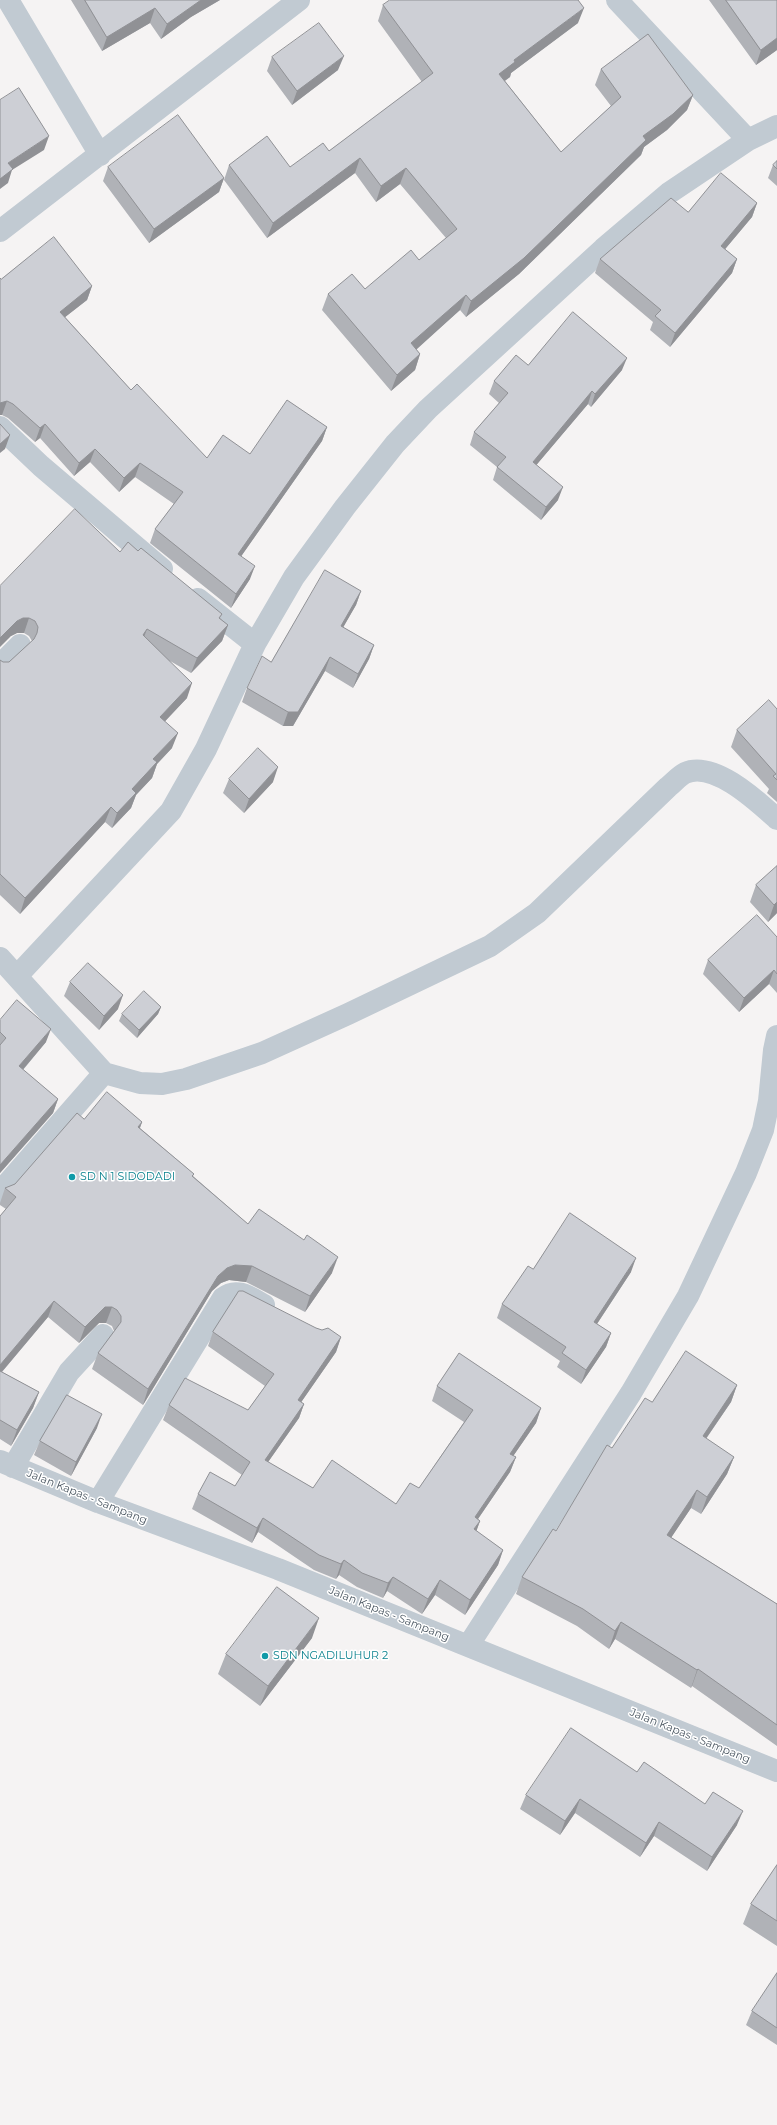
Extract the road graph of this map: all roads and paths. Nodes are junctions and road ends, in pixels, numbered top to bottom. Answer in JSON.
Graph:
{"nodes":[{"id":1,"x":8,"y":0,"type":"edge"},
{"id":2,"x":299,"y":0,"type":"edge"},
{"id":3,"x":617,"y":0,"type":"edge"},
{"id":4,"x":777,"y":126,"type":"edge"},
{"id":5,"x":748,"y":140,"type":"junction"},
{"id":6,"x":100,"y":155,"type":"junction"},
{"id":7,"x":0,"y":231,"type":"edge"},
{"id":8,"x":0,"y":427,"type":"edge"},
{"id":9,"x":256,"y":644,"type":"junction"},
{"id":10,"x":20,"y":645,"type":"dead end"},
{"id":11,"x":0,"y":665,"type":"edge"},
{"id":12,"x":777,"y":819,"type":"edge"},
{"id":13,"x":0,"y":958,"type":"edge"},
{"id":14,"x":16,"y":976,"type":"junction"},
{"id":15,"x":777,"y":1036,"type":"edge"},
{"id":16,"x":104,"y":1073,"type":"junction"},
{"id":17,"x":0,"y":1192,"type":"edge"},
{"id":18,"x":282,"y":1314,"type":"edge"},
{"id":19,"x":103,"y":1335,"type":"dead end"},
{"id":20,"x":7,"y":1464,"type":"edge"},
{"id":21,"x":98,"y":1502,"type":"junction"},
{"id":22,"x":468,"y":1646,"type":"junction"},
{"id":23,"x":777,"y":1771,"type":"edge"}],
"edges":[{"from":1,"to":6,"type":"street"},
{"from":2,"to":6,"type":"street"},
{"from":3,"to":5,"type":"street"},
{"from":4,"to":5,"type":"street"},
{"from":5,"to":9,"type":"street"},
{"from":6,"to":7,"type":"street"},
{"from":8,"to":9,"type":"street"},
{"from":9,"to":14,"type":"street"},
{"from":10,"to":11,"type":"street"},
{"from":12,"to":16,"type":"street"},
{"from":13,"to":14,"type":"street"},
{"from":14,"to":16,"type":"street"},
{"from":15,"to":22,"type":"street"},
{"from":16,"to":17,"type":"street"},
{"from":18,"to":21,"type":"street"},
{"from":19,"to":20,"type":"street"},
{"from":20,"to":21,"type":"street","name":"Jalan Kapas - Sampang"},
{"from":21,"to":22,"type":"street","name":"Jalan Kapas - Sampang"},
{"from":22,"to":23,"type":"street","name":"Jalan Kapas - Sampang"}]}
